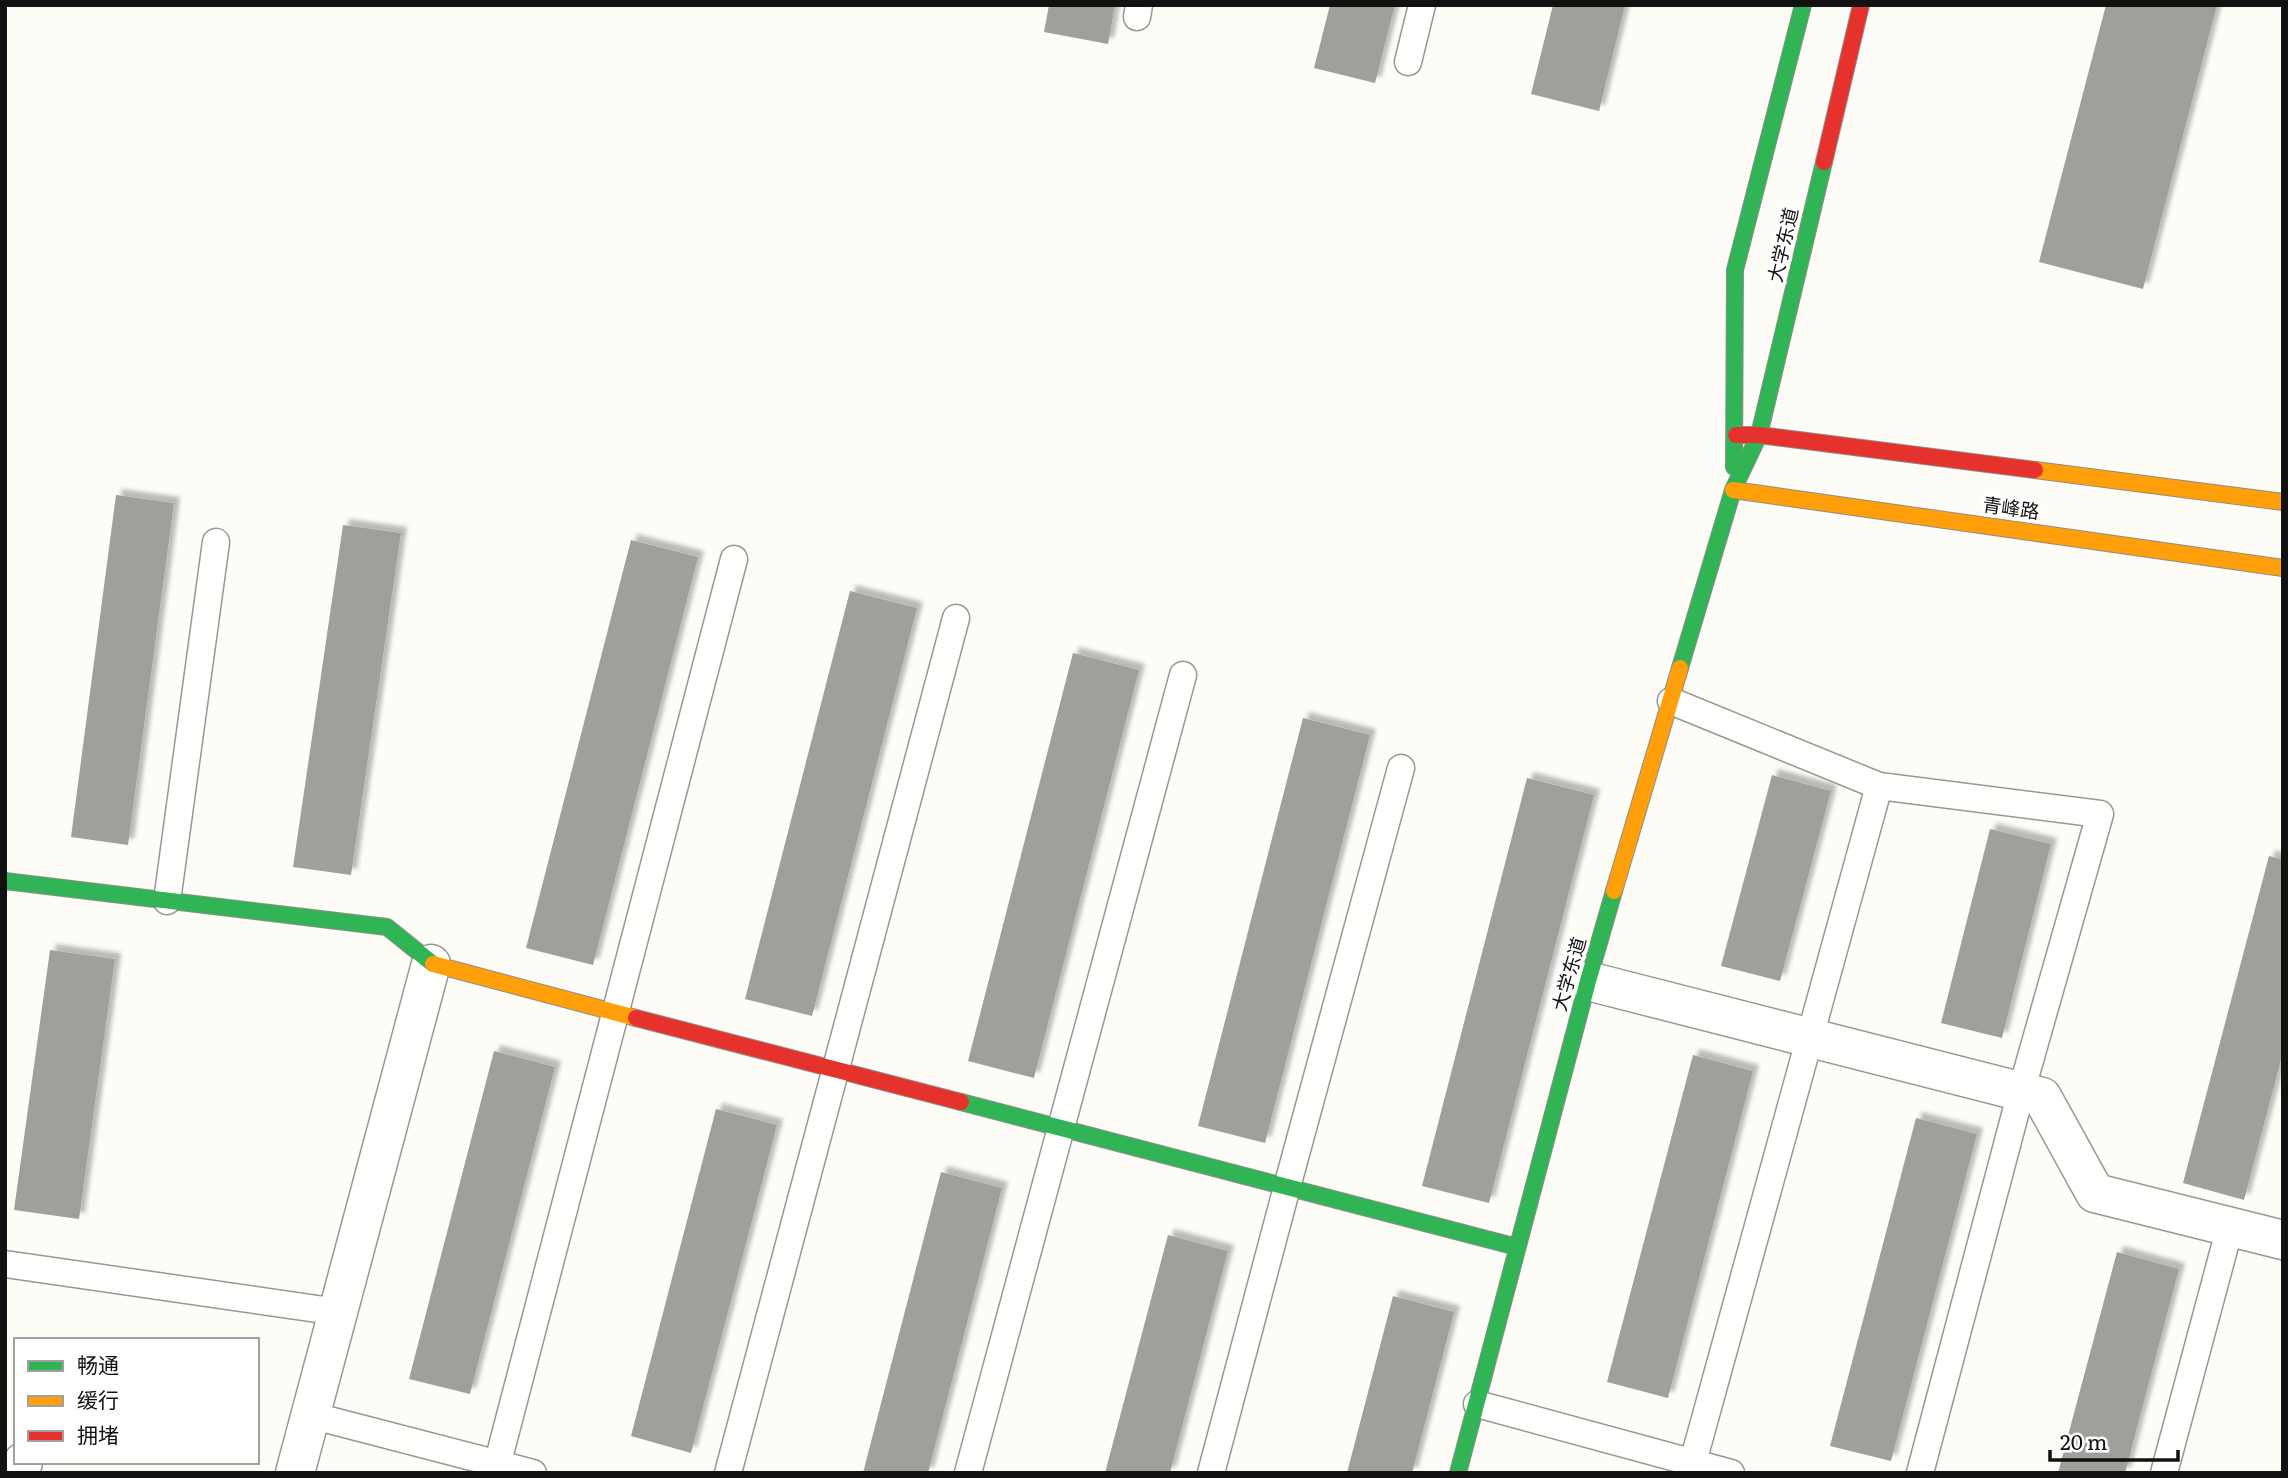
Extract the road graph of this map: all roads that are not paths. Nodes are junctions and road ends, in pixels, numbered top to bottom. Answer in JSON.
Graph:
{"nodes":[{"id":1,"x":1422,"y":5,"type":"edge"},
{"id":2,"x":1803,"y":5,"type":"edge"},
{"id":3,"x":1861,"y":5,"type":"edge"},
{"id":4,"x":1408,"y":62,"type":"dead end"},
{"id":5,"x":1736,"y":435,"type":"junction"},
{"id":6,"x":1759,"y":435,"type":"junction"},
{"id":7,"x":1733,"y":490,"type":"junction"},
{"id":8,"x":2283,"y":502,"type":"edge"},
{"id":9,"x":216,"y":542,"type":"dead end"},
{"id":10,"x":734,"y":559,"type":"dead end"},
{"id":11,"x":2283,"y":568,"type":"edge"},
{"id":12,"x":956,"y":618,"type":"dead end"},
{"id":13,"x":1184,"y":675,"type":"dead end"},
{"id":14,"x":1671,"y":701,"type":"junction"},
{"id":15,"x":1401,"y":768,"type":"dead end"},
{"id":16,"x":1878,"y":786,"type":"junction"},
{"id":17,"x":5,"y":881,"type":"edge"},
{"id":18,"x":167,"y":901,"type":"junction"},
{"id":19,"x":431,"y":964,"type":"junction"},
{"id":20,"x":1588,"y":981,"type":"junction"},
{"id":21,"x":616,"y":1012,"type":"junction"},
{"id":22,"x":1810,"y":1038,"type":"junction"},
{"id":23,"x":836,"y":1070,"type":"junction"},
{"id":24,"x":2021,"y":1092,"type":"junction"},
{"id":25,"x":1061,"y":1128,"type":"junction"},
{"id":26,"x":1287,"y":1187,"type":"junction"},
{"id":27,"x":2230,"y":1227,"type":"junction"},
{"id":28,"x":2283,"y":1240,"type":"edge"},
{"id":29,"x":1517,"y":1247,"type":"junction"},
{"id":30,"x":5,"y":1264,"type":"edge"},
{"id":31,"x":338,"y":1312,"type":"junction"},
{"id":32,"x":1477,"y":1405,"type":"junction"},
{"id":33,"x":310,"y":1415,"type":"junction"},
{"id":34,"x":497,"y":1468,"type":"edge"},
{"id":35,"x":1691,"y":1468,"type":"edge"},
{"id":36,"x":295,"y":1473,"type":"edge"},
{"id":37,"x":533,"y":1473,"type":"edge"},
{"id":38,"x":728,"y":1473,"type":"edge"},
{"id":39,"x":968,"y":1473,"type":"edge"},
{"id":40,"x":1211,"y":1473,"type":"edge"},
{"id":41,"x":1458,"y":1473,"type":"edge"},
{"id":42,"x":1731,"y":1473,"type":"edge"},
{"id":43,"x":1920,"y":1473,"type":"edge"},
{"id":44,"x":2164,"y":1473,"type":"edge"}],
"edges":[{"from":1,"to":4,"type":"lane"},
{"from":2,"to":5,"type":"street","name":"大学东道"},
{"from":3,"to":6,"type":"street","name":"大学东道"},
{"from":5,"to":6,"type":"street","name":"青峰路"},
{"from":5,"to":7,"type":"street","name":"大学东道"},
{"from":6,"to":7,"type":"street","name":"大学东道"},
{"from":6,"to":8,"type":"street","name":"青峰路"},
{"from":7,"to":11,"type":"street","name":"青峰路"},
{"from":7,"to":14,"type":"street","name":"大学东道"},
{"from":9,"to":18,"type":"lane"},
{"from":10,"to":21,"type":"lane"},
{"from":12,"to":23,"type":"lane"},
{"from":13,"to":25,"type":"lane"},
{"from":14,"to":16,"type":"lane"},
{"from":14,"to":20,"type":"street","name":"大学东道"},
{"from":15,"to":26,"type":"lane"},
{"from":16,"to":22,"type":"lane"},
{"from":16,"to":24,"type":"lane"},
{"from":17,"to":18,"type":"street"},
{"from":18,"to":19,"type":"street"},
{"from":19,"to":21,"type":"street"},
{"from":19,"to":31,"type":"street"},
{"from":20,"to":22,"type":"street"},
{"from":20,"to":29,"type":"street","name":"大学东道"},
{"from":21,"to":23,"type":"street"},
{"from":21,"to":34,"type":"lane"},
{"from":22,"to":24,"type":"street"},
{"from":22,"to":35,"type":"lane"},
{"from":23,"to":25,"type":"street"},
{"from":23,"to":38,"type":"lane"},
{"from":24,"to":27,"type":"street"},
{"from":24,"to":43,"type":"lane"},
{"from":25,"to":26,"type":"street"},
{"from":25,"to":39,"type":"lane"},
{"from":26,"to":29,"type":"street"},
{"from":26,"to":40,"type":"lane"},
{"from":27,"to":28,"type":"street"},
{"from":27,"to":44,"type":"lane"},
{"from":29,"to":32,"type":"street","name":"大学东道"},
{"from":30,"to":31,"type":"lane"},
{"from":31,"to":33,"type":"street"},
{"from":32,"to":35,"type":"lane"},
{"from":32,"to":41,"type":"street","name":"大学东道"},
{"from":33,"to":34,"type":"lane"},
{"from":33,"to":36,"type":"street"},
{"from":34,"to":37,"type":"lane"},
{"from":35,"to":42,"type":"lane"}]}
